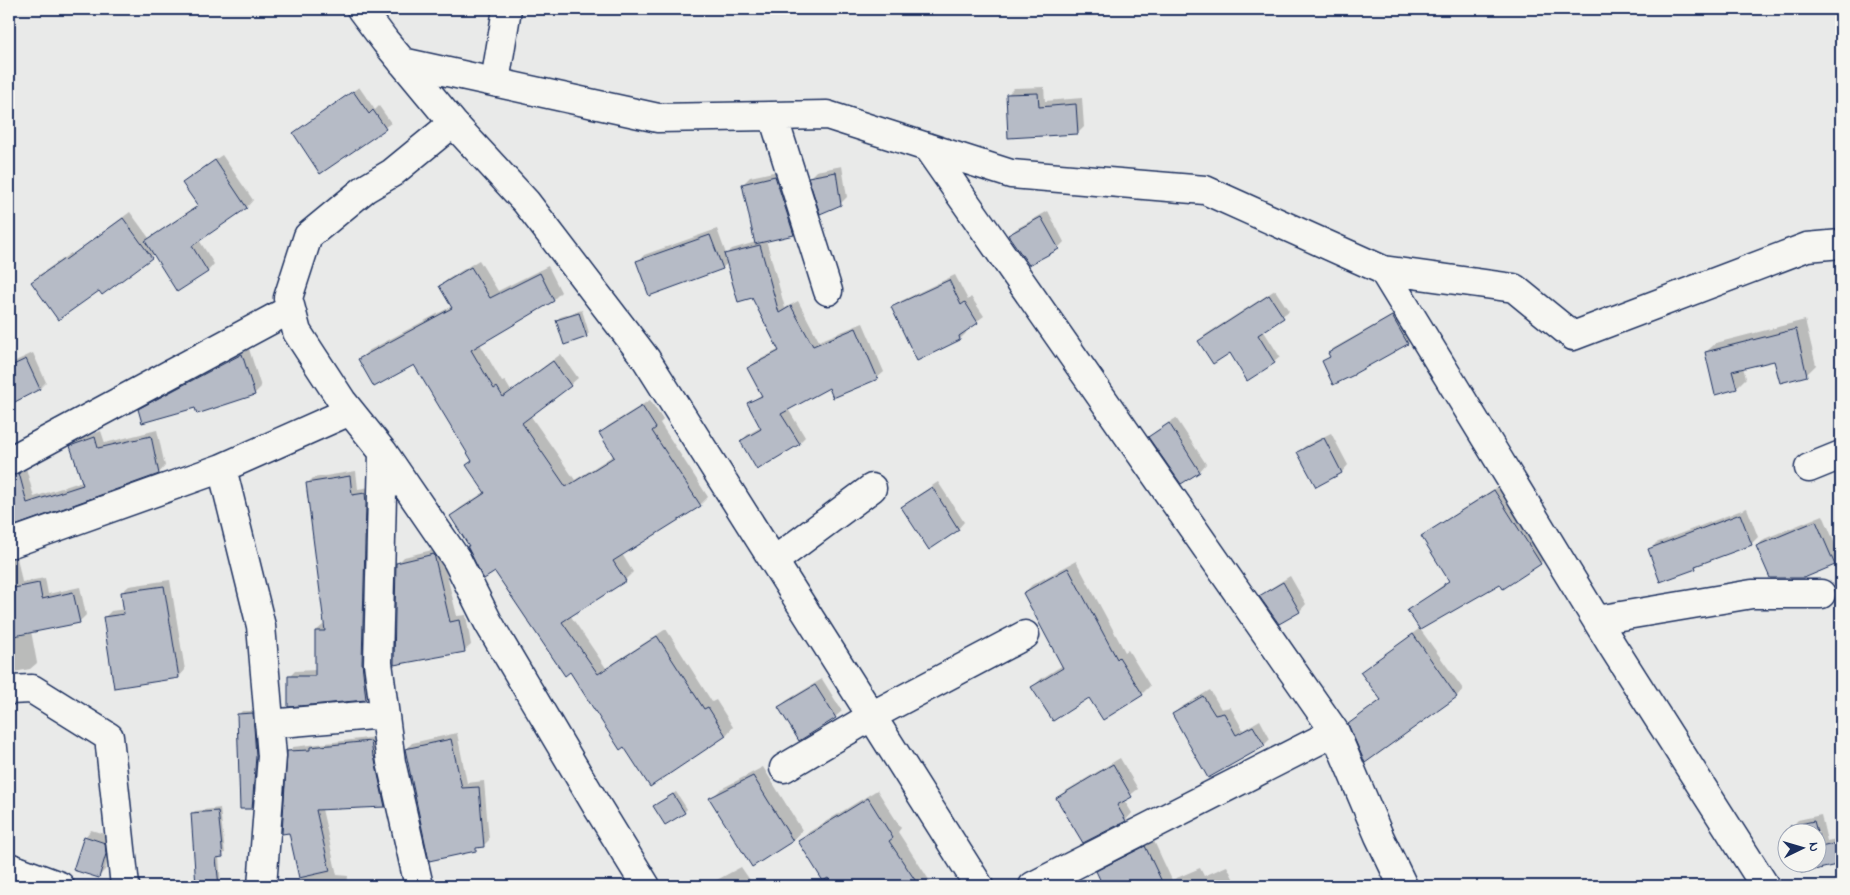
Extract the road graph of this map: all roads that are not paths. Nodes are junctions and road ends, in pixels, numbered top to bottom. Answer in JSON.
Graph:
{"nodes":[{"id":1,"x":362,"y":9,"type":"edge"},
{"id":2,"x":507,"y":9,"type":"edge"},
{"id":3,"x":402,"y":62,"type":"junction"},
{"id":4,"x":495,"y":82,"type":"junction"},
{"id":5,"x":773,"y":116,"type":"junction"},
{"id":6,"x":453,"y":123,"type":"junction"},
{"id":7,"x":927,"y":147,"type":"junction"},
{"id":8,"x":1841,"y":244,"type":"edge"},
{"id":9,"x":1383,"y":270,"type":"junction"},
{"id":10,"x":828,"y":291,"type":"dead end"},
{"id":11,"x":291,"y":310,"type":"junction"},
{"id":12,"x":350,"y":412,"type":"junction"},
{"id":13,"x":383,"y":452,"type":"junction"},
{"id":14,"x":1841,"y":455,"type":"edge"},
{"id":15,"x":9,"y":461,"type":"edge"},
{"id":16,"x":222,"y":468,"type":"junction"},
{"id":17,"x":1809,"y":468,"type":"dead end"},
{"id":18,"x":872,"y":488,"type":"dead end"},
{"id":19,"x":12,"y":543,"type":"dead end"},
{"id":20,"x":774,"y":561,"type":"junction"},
{"id":21,"x":1821,"y":594,"type":"dead end"},
{"id":22,"x":1597,"y":620,"type":"junction"},
{"id":23,"x":1025,"y":635,"type":"dead end"},
{"id":24,"x":9,"y":690,"type":"edge"},
{"id":25,"x":384,"y":714,"type":"junction"},
{"id":26,"x":872,"y":716,"type":"junction"},
{"id":27,"x":269,"y":724,"type":"junction"},
{"id":28,"x":1335,"y":732,"type":"junction"},
{"id":29,"x":784,"y":768,"type":"dead end"},
{"id":30,"x":9,"y":867,"type":"edge"},
{"id":31,"x":60,"y":886,"type":"edge"},
{"id":32,"x":124,"y":886,"type":"edge"},
{"id":33,"x":262,"y":886,"type":"edge"},
{"id":34,"x":419,"y":886,"type":"edge"},
{"id":35,"x":646,"y":886,"type":"edge"},
{"id":36,"x":980,"y":886,"type":"edge"},
{"id":37,"x":1033,"y":886,"type":"edge"},
{"id":38,"x":1403,"y":886,"type":"edge"},
{"id":39,"x":1765,"y":886,"type":"edge"}],
"edges":[{"from":1,"to":3,"type":"street"},
{"from":2,"to":4,"type":"street"},
{"from":3,"to":4,"type":"street"},
{"from":3,"to":6,"type":"street"},
{"from":4,"to":5,"type":"street"},
{"from":5,"to":7,"type":"street"},
{"from":5,"to":10,"type":"street"},
{"from":6,"to":11,"type":"street"},
{"from":6,"to":20,"type":"street"},
{"from":7,"to":9,"type":"street"},
{"from":7,"to":28,"type":"street"},
{"from":8,"to":9,"type":"street"},
{"from":9,"to":22,"type":"street"},
{"from":11,"to":12,"type":"street"},
{"from":11,"to":15,"type":"street"},
{"from":12,"to":13,"type":"street"},
{"from":12,"to":16,"type":"street"},
{"from":13,"to":25,"type":"street"},
{"from":13,"to":35,"type":"street"},
{"from":14,"to":17,"type":"street"},
{"from":16,"to":19,"type":"street"},
{"from":16,"to":27,"type":"street"},
{"from":18,"to":20,"type":"street"},
{"from":20,"to":26,"type":"street"},
{"from":21,"to":22,"type":"street"},
{"from":22,"to":39,"type":"street"},
{"from":23,"to":26,"type":"street"},
{"from":24,"to":32,"type":"street"},
{"from":25,"to":27,"type":"street"},
{"from":25,"to":34,"type":"street"},
{"from":26,"to":29,"type":"street"},
{"from":26,"to":36,"type":"street"},
{"from":27,"to":33,"type":"street"},
{"from":28,"to":37,"type":"street"},
{"from":28,"to":38,"type":"street"},
{"from":30,"to":31,"type":"street"}]}
